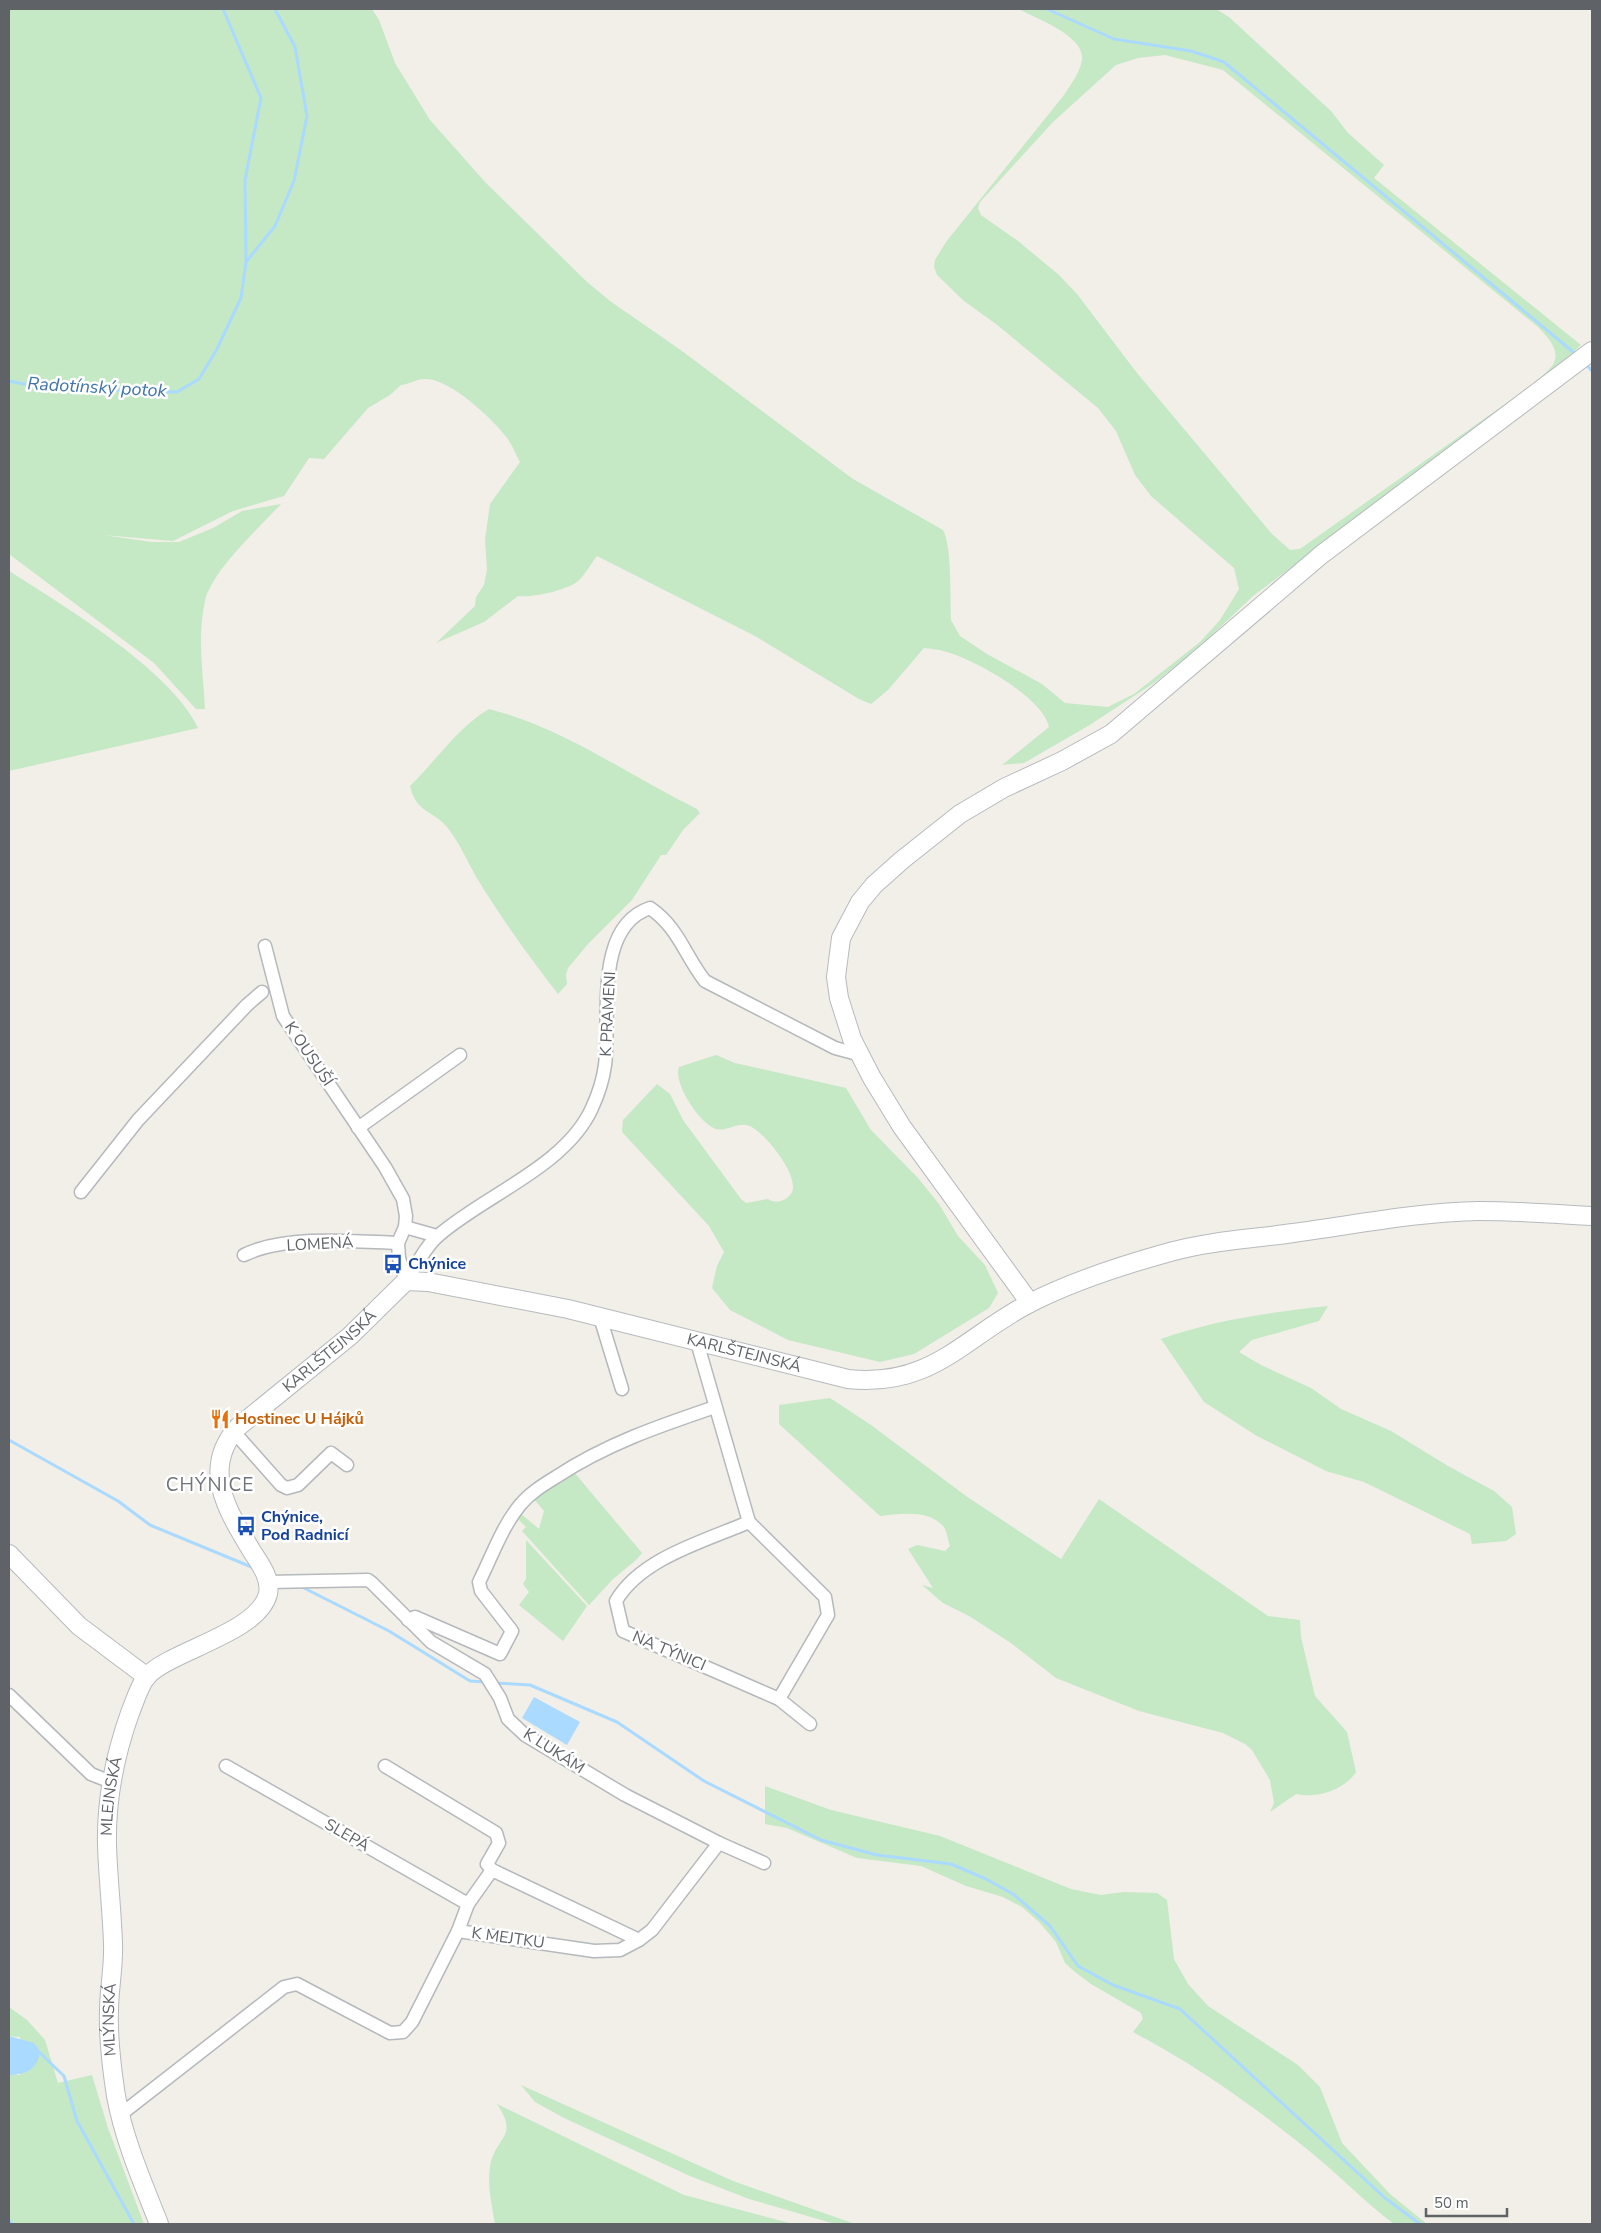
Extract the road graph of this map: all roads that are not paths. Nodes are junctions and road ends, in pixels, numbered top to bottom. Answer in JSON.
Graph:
{"nodes":[{"id":1,"x":1592,"y":351,"type":"edge"},
{"id":2,"x":265,"y":946,"type":"dead end"},
{"id":3,"x":262,"y":992,"type":"dead end"},
{"id":4,"x":460,"y":1055,"type":"dead end"},
{"id":5,"x":861,"y":1055,"type":"junction"},
{"id":6,"x":358,"y":1128,"type":"junction"},
{"id":7,"x":81,"y":1192,"type":"dead end"},
{"id":8,"x":1592,"y":1216,"type":"edge"},
{"id":9,"x":405,"y":1228,"type":"junction"},
{"id":10,"x":437,"y":1236,"type":"junction"},
{"id":11,"x":398,"y":1243,"type":"junction"},
{"id":12,"x":244,"y":1255,"type":"dead end"},
{"id":13,"x":406,"y":1281,"type":"junction"},
{"id":14,"x":1030,"y":1303,"type":"junction"},
{"id":15,"x":600,"y":1317,"type":"junction"},
{"id":16,"x":697,"y":1342,"type":"junction"},
{"id":17,"x":622,"y":1389,"type":"dead end"},
{"id":18,"x":715,"y":1407,"type":"junction"},
{"id":19,"x":234,"y":1432,"type":"junction"},
{"id":20,"x":347,"y":1465,"type":"dead end"},
{"id":21,"x":749,"y":1522,"type":"junction"},
{"id":22,"x":9,"y":1554,"type":"edge"},
{"id":23,"x":268,"y":1582,"type":"junction"},
{"id":24,"x":408,"y":1620,"type":"junction"},
{"id":25,"x":147,"y":1677,"type":"junction"},
{"id":26,"x":9,"y":1695,"type":"edge"},
{"id":27,"x":779,"y":1699,"type":"junction"},
{"id":28,"x":810,"y":1724,"type":"dead end"},
{"id":29,"x":226,"y":1766,"type":"dead end"},
{"id":30,"x":385,"y":1766,"type":"dead end"},
{"id":31,"x":111,"y":1782,"type":"junction"},
{"id":32,"x":719,"y":1843,"type":"junction"},
{"id":33,"x":764,"y":1863,"type":"dead end"},
{"id":34,"x":492,"y":1870,"type":"junction"},
{"id":35,"x":468,"y":1904,"type":"junction"},
{"id":36,"x":112,"y":1922,"type":"joint"},
{"id":37,"x":458,"y":1930,"type":"junction"},
{"id":38,"x":639,"y":1940,"type":"junction"},
{"id":39,"x":120,"y":2115,"type":"junction"},
{"id":40,"x":159,"y":2224,"type":"edge"}],
"edges":[{"from":1,"to":5,"type":"main road"},
{"from":2,"to":6,"type":"street","name":"K OUSUŠÍ"},
{"from":3,"to":7,"type":"street"},
{"from":4,"to":6,"type":"street"},
{"from":5,"to":10,"type":"street","name":"K PRAMENI"},
{"from":5,"to":14,"type":"main road"},
{"from":6,"to":9,"type":"street","name":"K OUSUŠÍ"},
{"from":8,"to":14,"type":"main road","name":"KARLŠTEJNSKÁ"},
{"from":9,"to":10,"type":"street"},
{"from":9,"to":11,"type":"street"},
{"from":10,"to":13,"type":"street"},
{"from":11,"to":12,"type":"street","name":"LOMENÁ"},
{"from":11,"to":13,"type":"street"},
{"from":13,"to":15,"type":"main road","name":"KARLŠTEJNSKÁ"},
{"from":13,"to":19,"type":"main road","name":"KARLŠTEJNSKÁ"},
{"from":14,"to":16,"type":"main road","name":"KARLŠTEJNSKÁ"},
{"from":15,"to":16,"type":"main road","name":"KARLŠTEJNSKÁ"},
{"from":15,"to":17,"type":"street"},
{"from":16,"to":18,"type":"street"},
{"from":18,"to":21,"type":"street"},
{"from":18,"to":24,"type":"street"},
{"from":19,"to":20,"type":"street"},
{"from":19,"to":23,"type":"main road","name":"KARLŠTEJNSKÁ"},
{"from":21,"to":27,"type":"street"},
{"from":21,"to":27,"type":"street","name":"NA TÝNICI"},
{"from":22,"to":25,"type":"main road"},
{"from":23,"to":24,"type":"street","name":"K LUKÁM"},
{"from":23,"to":25,"type":"main road"},
{"from":24,"to":32,"type":"street","name":"K LUKÁM"},
{"from":25,"to":31,"type":"main road","name":"MLEJNSKÁ"},
{"from":26,"to":31,"type":"street"},
{"from":27,"to":28,"type":"street","name":"NA TÝNICI"},
{"from":29,"to":35,"type":"street","name":"SLEPÁ"},
{"from":30,"to":34,"type":"street"},
{"from":31,"to":36,"type":"main road","name":"MLEJNSKÁ"},
{"from":32,"to":33,"type":"street","name":"K LUKÁM"},
{"from":32,"to":38,"type":"street","name":"K MEJTKU"},
{"from":34,"to":35,"type":"street","name":"K MEJTKU"},
{"from":34,"to":38,"type":"street"},
{"from":35,"to":37,"type":"street","name":"K MEJTKU"},
{"from":36,"to":39,"type":"main road","name":"MLÝNSKÁ"},
{"from":37,"to":38,"type":"street","name":"K MEJTKU"},
{"from":37,"to":39,"type":"street"},
{"from":39,"to":40,"type":"main road","name":"MLÝNSKÁ"}]}
